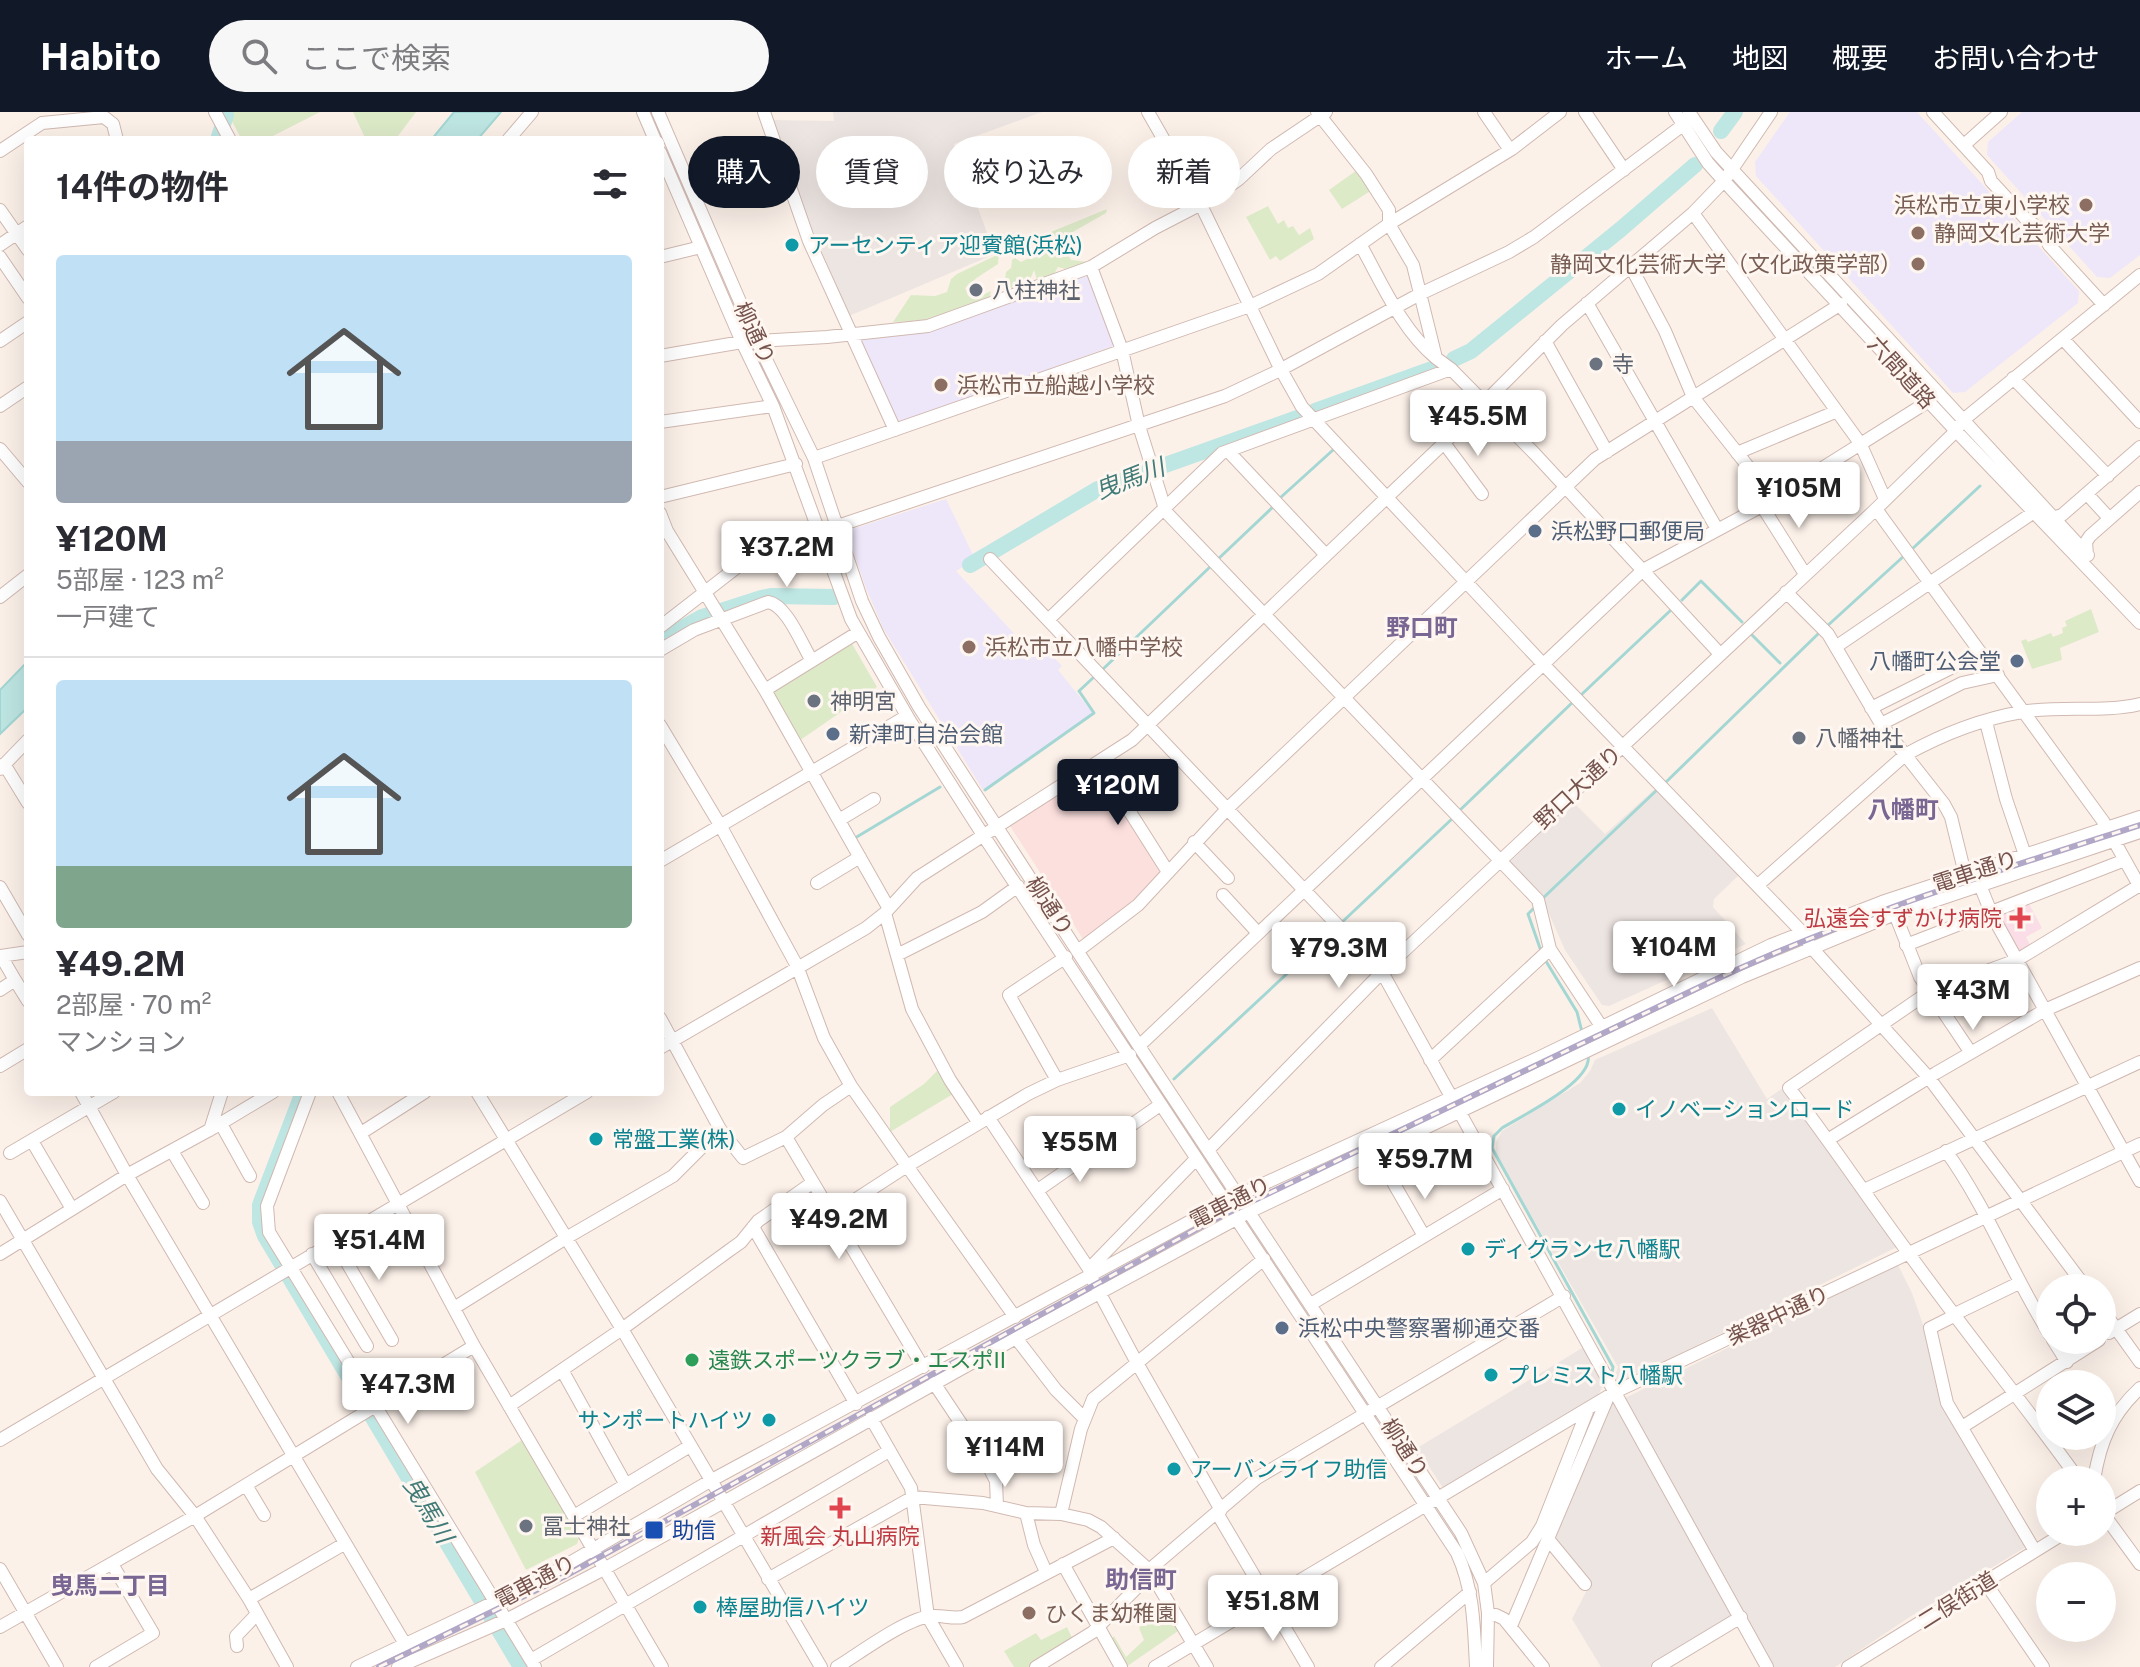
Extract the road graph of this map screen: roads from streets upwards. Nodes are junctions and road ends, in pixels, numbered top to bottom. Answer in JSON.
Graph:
{"nodes":[{"id":1,"x":215,"y":112,"type":"edge"},
{"id":2,"x":532,"y":112,"type":"edge"},
{"id":3,"x":643,"y":112,"type":"edge"},
{"id":4,"x":658,"y":112,"type":"edge"},
{"id":5,"x":764,"y":112,"type":"edge"},
{"id":6,"x":1148,"y":112,"type":"edge"},
{"id":7,"x":1484,"y":112,"type":"edge"},
{"id":8,"x":1560,"y":112,"type":"edge"},
{"id":9,"x":1585,"y":112,"type":"edge"},
{"id":10,"x":1675,"y":112,"type":"edge"},
{"id":11,"x":1689,"y":112,"type":"edge"},
{"id":12,"x":1771,"y":112,"type":"edge"},
{"id":13,"x":1933,"y":112,"type":"edge"},
{"id":14,"x":2001,"y":112,"type":"edge"},
{"id":15,"x":1321,"y":114,"type":"edge"},
{"id":16,"x":113,"y":116,"type":"edge"},
{"id":17,"x":1683,"y":125,"type":"junction"},
{"id":18,"x":116,"y":136,"type":"edge"},
{"id":19,"x":228,"y":136,"type":"edge"},
{"id":20,"x":511,"y":136,"type":"edge"},
{"id":21,"x":653,"y":136,"type":"edge"},
{"id":22,"x":1162,"y":136,"type":"edge"},
{"id":23,"x":1964,"y":145,"type":"junction"},
{"id":24,"x":1510,"y":150,"type":"junction"},
{"id":25,"x":0,"y":151,"type":"edge"},
{"id":26,"x":664,"y":161,"type":"edge"},
{"id":27,"x":1624,"y":170,"type":"junction"},
{"id":28,"x":1728,"y":175,"type":"junction"},
{"id":29,"x":1240,"y":178,"type":"edge"},
{"id":30,"x":1191,"y":208,"type":"edge"},
{"id":31,"x":1202,"y":208,"type":"edge"},
{"id":32,"x":0,"y":210,"type":"edge"},
{"id":33,"x":1693,"y":213,"type":"junction"},
{"id":34,"x":1389,"y":224,"type":"junction"},
{"id":35,"x":22,"y":230,"type":"edge"},
{"id":36,"x":1360,"y":244,"type":"junction"},
{"id":37,"x":0,"y":245,"type":"edge"},
{"id":38,"x":701,"y":247,"type":"junction"},
{"id":39,"x":664,"y":256,"type":"edge"},
{"id":40,"x":0,"y":257,"type":"edge"},
{"id":41,"x":1091,"y":267,"type":"junction"},
{"id":42,"x":1631,"y":267,"type":"junction"},
{"id":43,"x":2140,"y":275,"type":"edge"},
{"id":44,"x":24,"y":292,"type":"edge"},
{"id":45,"x":1420,"y":294,"type":"junction"},
{"id":46,"x":1587,"y":303,"type":"junction"},
{"id":47,"x":1841,"y":304,"type":"junction"},
{"id":48,"x":2104,"y":305,"type":"junction"},
{"id":49,"x":1250,"y":306,"type":"junction"},
{"id":50,"x":1396,"y":307,"type":"junction"},
{"id":51,"x":24,"y":325,"type":"edge"},
{"id":52,"x":852,"y":334,"type":"junction"},
{"id":53,"x":2063,"y":339,"type":"junction"},
{"id":54,"x":1783,"y":340,"type":"junction"},
{"id":55,"x":0,"y":341,"type":"edge"},
{"id":56,"x":757,"y":341,"type":"junction"},
{"id":57,"x":1545,"y":341,"type":"junction"},
{"id":58,"x":742,"y":342,"type":"junction"},
{"id":59,"x":1122,"y":350,"type":"junction"},
{"id":60,"x":664,"y":355,"type":"edge"},
{"id":61,"x":1436,"y":358,"type":"junction"},
{"id":62,"x":1280,"y":368,"type":"junction"},
{"id":63,"x":1451,"y":369,"type":"junction"},
{"id":64,"x":2013,"y":378,"type":"junction"},
{"id":65,"x":24,"y":390,"type":"edge"},
{"id":66,"x":1693,"y":397,"type":"junction"},
{"id":67,"x":1929,"y":401,"type":"junction"},
{"id":68,"x":1486,"y":403,"type":"junction"},
{"id":69,"x":0,"y":406,"type":"edge"},
{"id":70,"x":773,"y":406,"type":"junction"},
{"id":71,"x":1835,"y":412,"type":"junction"},
{"id":72,"x":1313,"y":420,"type":"junction"},
{"id":73,"x":664,"y":421,"type":"edge"},
{"id":74,"x":2140,"y":422,"type":"edge"},
{"id":75,"x":1654,"y":423,"type":"junction"},
{"id":76,"x":1139,"y":426,"type":"junction"},
{"id":77,"x":1959,"y":426,"type":"junction"},
{"id":78,"x":895,"y":430,"type":"junction"},
{"id":79,"x":1444,"y":443,"type":"junction"},
{"id":80,"x":1860,"y":443,"type":"junction"},
{"id":81,"x":2140,"y":447,"type":"edge"},
{"id":82,"x":0,"y":449,"type":"edge"},
{"id":83,"x":1228,"y":451,"type":"junction"},
{"id":84,"x":1607,"y":452,"type":"junction"},
{"id":85,"x":1737,"y":453,"type":"junction"},
{"id":86,"x":814,"y":458,"type":"junction"},
{"id":87,"x":796,"y":464,"type":"junction"},
{"id":88,"x":2108,"y":476,"type":"junction"},
{"id":89,"x":24,"y":477,"type":"edge"},
{"id":90,"x":1564,"y":487,"type":"junction"},
{"id":91,"x":1482,"y":494,"type":"dead end"},
{"id":92,"x":2087,"y":494,"type":"junction"},
{"id":93,"x":664,"y":496,"type":"edge"},
{"id":94,"x":2138,"y":497,"type":"edge"},
{"id":95,"x":1773,"y":498,"type":"junction"},
{"id":96,"x":1386,"y":499,"type":"junction"},
{"id":97,"x":1881,"y":504,"type":"junction"},
{"id":98,"x":1762,"y":506,"type":"junction"},
{"id":99,"x":1166,"y":508,"type":"junction"},
{"id":100,"x":2034,"y":512,"type":"junction"},
{"id":101,"x":2053,"y":518,"type":"junction"},
{"id":102,"x":2109,"y":518,"type":"junction"},
{"id":103,"x":837,"y":528,"type":"junction"},
{"id":104,"x":1717,"y":529,"type":"junction"},
{"id":105,"x":664,"y":533,"type":"edge"},
{"id":106,"x":820,"y":533,"type":"junction"},
{"id":107,"x":1326,"y":555,"type":"junction"},
{"id":108,"x":2087,"y":555,"type":"junction"},
{"id":109,"x":990,"y":559,"type":"dead end"},
{"id":110,"x":1643,"y":570,"type":"junction"},
{"id":111,"x":1805,"y":574,"type":"junction"},
{"id":112,"x":24,"y":578,"type":"edge"},
{"id":113,"x":1466,"y":581,"type":"junction"},
{"id":114,"x":1931,"y":583,"type":"junction"},
{"id":115,"x":1786,"y":592,"type":"junction"},
{"id":116,"x":706,"y":594,"type":"junction"},
{"id":117,"x":0,"y":597,"type":"edge"},
{"id":118,"x":2140,"y":611,"type":"edge"},
{"id":119,"x":718,"y":615,"type":"junction"},
{"id":120,"x":1263,"y":615,"type":"junction"},
{"id":121,"x":1048,"y":620,"type":"junction"},
{"id":122,"x":2140,"y":623,"type":"edge"},
{"id":123,"x":664,"y":624,"type":"edge"},
{"id":124,"x":857,"y":633,"type":"junction"},
{"id":125,"x":1837,"y":646,"type":"junction"},
{"id":126,"x":664,"y":648,"type":"edge"},
{"id":127,"x":1981,"y":653,"type":"junction"},
{"id":128,"x":1720,"y":654,"type":"junction"},
{"id":129,"x":812,"y":661,"type":"junction"},
{"id":130,"x":1543,"y":664,"type":"junction"},
{"id":131,"x":1998,"y":675,"type":"junction"},
{"id":132,"x":765,"y":690,"type":"junction"},
{"id":133,"x":1342,"y":698,"type":"junction"},
{"id":134,"x":2139,"y":706,"type":"edge"},
{"id":135,"x":1871,"y":708,"type":"junction"},
{"id":136,"x":2023,"y":712,"type":"junction"},
{"id":137,"x":907,"y":716,"type":"junction"},
{"id":138,"x":1986,"y":722,"type":"junction"},
{"id":139,"x":1881,"y":724,"type":"junction"},
{"id":140,"x":1148,"y":725,"type":"junction"},
{"id":141,"x":664,"y":732,"type":"edge"},
{"id":142,"x":24,"y":744,"type":"edge"},
{"id":143,"x":1622,"y":747,"type":"junction"},
{"id":144,"x":1905,"y":755,"type":"junction"},
{"id":145,"x":1099,"y":763,"type":"junction"},
{"id":146,"x":2,"y":767,"type":"edge"},
{"id":147,"x":812,"y":771,"type":"junction"},
{"id":148,"x":1421,"y":779,"type":"junction"},
{"id":149,"x":24,"y":797,"type":"edge"},
{"id":150,"x":874,"y":799,"type":"dead end"},
{"id":151,"x":1227,"y":809,"type":"junction"},
{"id":152,"x":2140,"y":817,"type":"edge"},
{"id":153,"x":839,"y":820,"type":"junction"},
{"id":154,"x":720,"y":825,"type":"junction"},
{"id":155,"x":998,"y":826,"type":"junction"},
{"id":156,"x":2140,"y":832,"type":"edge"},
{"id":157,"x":983,"y":835,"type":"junction"},
{"id":158,"x":2111,"y":835,"type":"junction"},
{"id":159,"x":1194,"y":842,"type":"junction"},
{"id":160,"x":2025,"y":855,"type":"junction"},
{"id":161,"x":860,"y":857,"type":"junction"},
{"id":162,"x":664,"y":859,"type":"edge"},
{"id":163,"x":2125,"y":860,"type":"junction"},
{"id":164,"x":1500,"y":861,"type":"junction"},
{"id":165,"x":1168,"y":872,"type":"junction"},
{"id":166,"x":1965,"y":874,"type":"junction"},
{"id":167,"x":1228,"y":878,"type":"dead end"},
{"id":168,"x":817,"y":883,"type":"dead end"},
{"id":169,"x":1758,"y":885,"type":"junction"},
{"id":170,"x":1980,"y":885,"type":"junction"},
{"id":171,"x":2140,"y":885,"type":"edge"},
{"id":172,"x":1018,"y":886,"type":"junction"},
{"id":173,"x":0,"y":887,"type":"edge"},
{"id":174,"x":1304,"y":890,"type":"junction"},
{"id":175,"x":1223,"y":895,"type":"dead end"},
{"id":176,"x":886,"y":910,"type":"junction"},
{"id":177,"x":1992,"y":913,"type":"junction"},
{"id":178,"x":1895,"y":914,"type":"junction"},
{"id":179,"x":24,"y":928,"type":"edge"},
{"id":180,"x":1802,"y":932,"type":"junction"},
{"id":181,"x":1258,"y":933,"type":"junction"},
{"id":182,"x":1906,"y":945,"type":"junction"},
{"id":183,"x":1811,"y":947,"type":"junction"},
{"id":184,"x":1550,"y":949,"type":"junction"},
{"id":185,"x":1079,"y":950,"type":"junction"},
{"id":186,"x":24,"y":953,"type":"edge"},
{"id":187,"x":897,"y":955,"type":"junction"},
{"id":188,"x":0,"y":956,"type":"edge"},
{"id":189,"x":1066,"y":957,"type":"junction"},
{"id":190,"x":2017,"y":960,"type":"junction"},
{"id":191,"x":797,"y":966,"type":"junction"},
{"id":192,"x":2140,"y":968,"type":"edge"},
{"id":193,"x":1382,"y":972,"type":"junction"},
{"id":194,"x":15,"y":980,"type":"junction"},
{"id":195,"x":0,"y":990,"type":"edge"},
{"id":196,"x":1929,"y":992,"type":"junction"},
{"id":197,"x":24,"y":995,"type":"edge"},
{"id":198,"x":2045,"y":1010,"type":"junction"},
{"id":199,"x":1882,"y":1024,"type":"junction"},
{"id":200,"x":664,"y":1025,"type":"edge"},
{"id":201,"x":1601,"y":1026,"type":"junction"},
{"id":202,"x":1610,"y":1040,"type":"junction"},
{"id":203,"x":673,"y":1041,"type":"junction"},
{"id":204,"x":664,"y":1046,"type":"edge"},
{"id":205,"x":1134,"y":1050,"type":"junction"},
{"id":206,"x":24,"y":1051,"type":"edge"},
{"id":207,"x":1971,"y":1053,"type":"junction"},
{"id":208,"x":1430,"y":1060,"type":"junction"},
{"id":209,"x":2140,"y":1062,"type":"edge"},
{"id":210,"x":0,"y":1066,"type":"edge"},
{"id":211,"x":1929,"y":1078,"type":"junction"},
{"id":212,"x":1057,"y":1080,"type":"junction"},
{"id":213,"x":851,"y":1086,"type":"junction"},
{"id":214,"x":2087,"y":1086,"type":"junction"},
{"id":215,"x":83,"y":1096,"type":"edge"},
{"id":216,"x":107,"y":1096,"type":"edge"},
{"id":217,"x":221,"y":1096,"type":"edge"},
{"id":218,"x":266,"y":1096,"type":"edge"},
{"id":219,"x":308,"y":1096,"type":"edge"},
{"id":220,"x":340,"y":1096,"type":"edge"},
{"id":221,"x":419,"y":1096,"type":"edge"},
{"id":222,"x":479,"y":1096,"type":"edge"},
{"id":223,"x":580,"y":1096,"type":"edge"},
{"id":224,"x":1452,"y":1097,"type":"junction"},
{"id":225,"x":1160,"y":1105,"type":"junction"},
{"id":226,"x":89,"y":1107,"type":"junction"},
{"id":227,"x":1461,"y":1112,"type":"junction"},
{"id":228,"x":983,"y":1120,"type":"junction"},
{"id":229,"x":215,"y":1127,"type":"junction"},
{"id":230,"x":720,"y":1129,"type":"junction"},
{"id":231,"x":361,"y":1133,"type":"junction"},
{"id":232,"x":786,"y":1137,"type":"junction"},
{"id":233,"x":1974,"y":1138,"type":"junction"},
{"id":234,"x":1829,"y":1139,"type":"junction"},
{"id":235,"x":506,"y":1140,"type":"junction"},
{"id":236,"x":32,"y":1141,"type":"junction"},
{"id":237,"x":2140,"y":1144,"type":"edge"},
{"id":238,"x":1208,"y":1150,"type":"junction"},
{"id":239,"x":172,"y":1151,"type":"junction"},
{"id":240,"x":1946,"y":1151,"type":"junction"},
{"id":241,"x":2124,"y":1152,"type":"junction"},
{"id":242,"x":10,"y":1153,"type":"dead end"},
{"id":243,"x":1196,"y":1159,"type":"junction"},
{"id":244,"x":907,"y":1166,"type":"junction"},
{"id":245,"x":127,"y":1175,"type":"junction"},
{"id":246,"x":250,"y":1176,"type":"dead end"},
{"id":247,"x":2140,"y":1181,"type":"edge"},
{"id":248,"x":812,"y":1183,"type":"junction"},
{"id":249,"x":1394,"y":1184,"type":"dead end"},
{"id":250,"x":1503,"y":1189,"type":"junction"},
{"id":251,"x":1038,"y":1190,"type":"junction"},
{"id":252,"x":1864,"y":1190,"type":"junction"},
{"id":253,"x":2020,"y":1199,"type":"junction"},
{"id":254,"x":1232,"y":1200,"type":"junction"},
{"id":255,"x":0,"y":1201,"type":"edge"},
{"id":256,"x":203,"y":1203,"type":"dead end"},
{"id":257,"x":397,"y":1205,"type":"junction"},
{"id":258,"x":72,"y":1209,"type":"junction"},
{"id":259,"x":833,"y":1214,"type":"junction"},
{"id":260,"x":1243,"y":1215,"type":"junction"},
{"id":261,"x":1985,"y":1216,"type":"junction"},
{"id":262,"x":753,"y":1227,"type":"junction"},
{"id":263,"x":1424,"y":1236,"type":"junction"},
{"id":264,"x":566,"y":1238,"type":"junction"},
{"id":265,"x":23,"y":1240,"type":"junction"},
{"id":266,"x":335,"y":1242,"type":"junction"},
{"id":267,"x":1908,"y":1253,"type":"junction"},
{"id":268,"x":0,"y":1254,"type":"edge"},
{"id":269,"x":312,"y":1254,"type":"junction"},
{"id":270,"x":1264,"y":1259,"type":"junction"},
{"id":271,"x":287,"y":1269,"type":"junction"},
{"id":272,"x":1090,"y":1272,"type":"junction"},
{"id":273,"x":2076,"y":1274,"type":"edge"},
{"id":274,"x":2019,"y":1283,"type":"junction"},
{"id":275,"x":1100,"y":1293,"type":"junction"},
{"id":276,"x":1564,"y":1296,"type":"junction"},
{"id":277,"x":1311,"y":1304,"type":"junction"},
{"id":278,"x":454,"y":1308,"type":"junction"},
{"id":279,"x":2036,"y":1312,"type":"edge"},
{"id":280,"x":1956,"y":1314,"type":"junction"},
{"id":281,"x":2140,"y":1314,"type":"edge"},
{"id":282,"x":211,"y":1315,"type":"junction"},
{"id":283,"x":1015,"y":1317,"type":"junction"},
{"id":284,"x":622,"y":1329,"type":"junction"},
{"id":285,"x":2116,"y":1329,"type":"joint"},
{"id":286,"x":1016,"y":1338,"type":"junction"},
{"id":287,"x":392,"y":1340,"type":"dead end"},
{"id":288,"x":367,"y":1346,"type":"dead end"},
{"id":289,"x":474,"y":1346,"type":"junction"},
{"id":290,"x":2062,"y":1354,"type":"edge"},
{"id":291,"x":2079,"y":1354,"type":"edge"},
{"id":292,"x":2067,"y":1362,"type":"junction"},
{"id":293,"x":2140,"y":1362,"type":"edge"},
{"id":294,"x":1137,"y":1363,"type":"junction"},
{"id":295,"x":923,"y":1367,"type":"junction"},
{"id":296,"x":562,"y":1370,"type":"junction"},
{"id":297,"x":103,"y":1379,"type":"junction"},
{"id":298,"x":934,"y":1383,"type":"junction"},
{"id":299,"x":1611,"y":1387,"type":"junction"},
{"id":300,"x":2140,"y":1388,"type":"edge"},
{"id":301,"x":2016,"y":1392,"type":"junction"},
{"id":302,"x":856,"y":1404,"type":"junction"},
{"id":303,"x":374,"y":1405,"type":"junction"},
{"id":304,"x":509,"y":1406,"type":"junction"},
{"id":305,"x":1588,"y":1409,"type":"junction"},
{"id":306,"x":1372,"y":1410,"type":"junction"},
{"id":307,"x":871,"y":1418,"type":"junction"},
{"id":308,"x":1085,"y":1419,"type":"junction"},
{"id":309,"x":1962,"y":1427,"type":"junction"},
{"id":310,"x":0,"y":1440,"type":"edge"},
{"id":311,"x":690,"y":1446,"type":"junction"},
{"id":312,"x":889,"y":1451,"type":"junction"},
{"id":313,"x":293,"y":1456,"type":"junction"},
{"id":314,"x":2069,"y":1466,"type":"edge"},
{"id":315,"x":2096,"y":1466,"type":"edge"},
{"id":316,"x":710,"y":1481,"type":"junction"},
{"id":317,"x":246,"y":1485,"type":"junction"},
{"id":318,"x":626,"y":1485,"type":"junction"},
{"id":319,"x":2140,"y":1491,"type":"edge"},
{"id":320,"x":913,"y":1497,"type":"junction"},
{"id":321,"x":1439,"y":1499,"type":"junction"},
{"id":322,"x":721,"y":1502,"type":"junction"},
{"id":323,"x":2116,"y":1505,"type":"edge"},
{"id":324,"x":997,"y":1506,"type":"junction"},
{"id":325,"x":1427,"y":1506,"type":"junction"},
{"id":326,"x":1219,"y":1512,"type":"junction"},
{"id":327,"x":1026,"y":1513,"type":"junction"},
{"id":328,"x":1061,"y":1514,"type":"junction"},
{"id":329,"x":264,"y":1515,"type":"dead end"},
{"id":330,"x":195,"y":1516,"type":"junction"},
{"id":331,"x":574,"y":1516,"type":"junction"},
{"id":332,"x":2116,"y":1531,"type":"edge"},
{"id":333,"x":742,"y":1536,"type":"junction"},
{"id":334,"x":1114,"y":1538,"type":"junction"},
{"id":335,"x":1548,"y":1539,"type":"junction"},
{"id":336,"x":344,"y":1544,"type":"junction"},
{"id":337,"x":2043,"y":1546,"type":"edge"},
{"id":338,"x":593,"y":1549,"type":"junction"},
{"id":339,"x":2035,"y":1551,"type":"junction"},
{"id":340,"x":112,"y":1564,"type":"junction"},
{"id":341,"x":1063,"y":1564,"type":"junction"},
{"id":342,"x":2140,"y":1564,"type":"edge"},
{"id":343,"x":0,"y":1569,"type":"edge"},
{"id":344,"x":604,"y":1569,"type":"junction"},
{"id":345,"x":1150,"y":1571,"type":"junction"},
{"id":346,"x":1046,"y":1572,"type":"junction"},
{"id":347,"x":768,"y":1579,"type":"junction"},
{"id":348,"x":1985,"y":1582,"type":"junction"},
{"id":349,"x":1484,"y":1583,"type":"junction"},
{"id":350,"x":1585,"y":1584,"type":"dead end"},
{"id":351,"x":1470,"y":1592,"type":"junction"},
{"id":352,"x":249,"y":1599,"type":"junction"},
{"id":353,"x":1269,"y":1601,"type":"junction"},
{"id":354,"x":488,"y":1605,"type":"junction"},
{"id":355,"x":625,"y":1605,"type":"junction"},
{"id":356,"x":25,"y":1612,"type":"junction"},
{"id":357,"x":257,"y":1614,"type":"junction"},
{"id":358,"x":1488,"y":1616,"type":"junction"},
{"id":359,"x":928,"y":1617,"type":"junction"},
{"id":360,"x":1741,"y":1617,"type":"junction"},
{"id":361,"x":499,"y":1623,"type":"junction"},
{"id":362,"x":1096,"y":1626,"type":"junction"},
{"id":363,"x":1511,"y":1626,"type":"junction"},
{"id":364,"x":0,"y":1627,"type":"edge"},
{"id":365,"x":404,"y":1641,"type":"junction"},
{"id":366,"x":1193,"y":1644,"type":"junction"},
{"id":367,"x":237,"y":1646,"type":"dead end"},
{"id":368,"x":413,"y":1659,"type":"junction"},
{"id":369,"x":1866,"y":1662,"type":"edge"},
{"id":370,"x":533,"y":1663,"type":"edge"},
{"id":371,"x":1661,"y":1666,"type":"edge"},
{"id":372,"x":57,"y":1667,"type":"edge"},
{"id":373,"x":96,"y":1667,"type":"edge"},
{"id":374,"x":287,"y":1667,"type":"edge"},
{"id":375,"x":357,"y":1667,"type":"edge"},
{"id":376,"x":398,"y":1667,"type":"edge"},
{"id":377,"x":662,"y":1667,"type":"edge"},
{"id":378,"x":821,"y":1667,"type":"edge"},
{"id":379,"x":837,"y":1667,"type":"edge"},
{"id":380,"x":957,"y":1667,"type":"edge"},
{"id":381,"x":1036,"y":1667,"type":"edge"},
{"id":382,"x":1121,"y":1667,"type":"edge"},
{"id":383,"x":1155,"y":1667,"type":"edge"},
{"id":384,"x":1207,"y":1667,"type":"edge"},
{"id":385,"x":1308,"y":1667,"type":"edge"},
{"id":386,"x":1381,"y":1667,"type":"edge"},
{"id":387,"x":1476,"y":1667,"type":"edge"},
{"id":388,"x":1487,"y":1667,"type":"edge"},
{"id":389,"x":1543,"y":1667,"type":"edge"},
{"id":390,"x":1767,"y":1667,"type":"edge"},
{"id":391,"x":1848,"y":1667,"type":"edge"},
{"id":392,"x":2043,"y":1667,"type":"edge"}],
"edges":[{"from":1,"to":19,"type":"street"},
{"from":2,"to":20,"type":"street"},
{"from":3,"to":21,"type":"street"},
{"from":4,"to":56,"type":"street","name":"柳通り"},
{"from":5,"to":52,"type":"street"},
{"from":6,"to":22,"type":"street"},
{"from":7,"to":24,"type":"street"},
{"from":8,"to":24,"type":"street"},
{"from":9,"to":27,"type":"street"},
{"from":10,"to":17,"type":"street","name":"六間道路"},
{"from":11,"to":28,"type":"street","name":"六間道路"},
{"from":12,"to":28,"type":"street"},
{"from":13,"to":23,"type":"street"},
{"from":14,"to":23,"type":"street"},
{"from":15,"to":29,"type":"street"},
{"from":15,"to":34,"type":"street"},
{"from":16,"to":18,"type":"street"},
{"from":16,"to":25,"type":"street"},
{"from":17,"to":27,"type":"street"},
{"from":17,"to":28,"type":"street","name":"六間道路"},
{"from":23,"to":48,"type":"street"},
{"from":24,"to":34,"type":"street"},
{"from":26,"to":38,"type":"street","name":"柳通り"},
{"from":27,"to":45,"type":"street"},
{"from":28,"to":33,"type":"street"},
{"from":28,"to":47,"type":"street","name":"六間道路"},
{"from":28,"to":77,"type":"street","name":"六間道路"},
{"from":30,"to":41,"type":"street"},
{"from":31,"to":49,"type":"street"},
{"from":32,"to":35,"type":"street"},
{"from":33,"to":42,"type":"street"},
{"from":33,"to":54,"type":"street"},
{"from":34,"to":36,"type":"street"},
{"from":34,"to":45,"type":"street"},
{"from":35,"to":37,"type":"street"},
{"from":36,"to":49,"type":"street"},
{"from":36,"to":50,"type":"street"},
{"from":38,"to":39,"type":"street"},
{"from":38,"to":58,"type":"street","name":"柳通り"},
{"from":40,"to":44,"type":"street"},
{"from":41,"to":52,"type":"street"},
{"from":41,"to":59,"type":"street"},
{"from":42,"to":46,"type":"street"},
{"from":42,"to":66,"type":"street"},
{"from":43,"to":48,"type":"street","name":"野口大通り"},
{"from":45,"to":50,"type":"street"},
{"from":45,"to":61,"type":"street"},
{"from":46,"to":57,"type":"street"},
{"from":46,"to":75,"type":"street"},
{"from":47,"to":54,"type":"street"},
{"from":47,"to":67,"type":"street","name":"六間道路"},
{"from":48,"to":53,"type":"street","name":"野口大通り"},
{"from":49,"to":59,"type":"street"},
{"from":49,"to":62,"type":"street"},
{"from":50,"to":61,"type":"street"},
{"from":50,"to":62,"type":"street"},
{"from":51,"to":55,"type":"street"},
{"from":52,"to":56,"type":"street"},
{"from":52,"to":78,"type":"street"},
{"from":53,"to":64,"type":"street","name":"野口大通り"},
{"from":53,"to":74,"type":"street"},
{"from":54,"to":66,"type":"street"},
{"from":54,"to":71,"type":"street"},
{"from":56,"to":58,"type":"street"},
{"from":56,"to":86,"type":"street","name":"柳通り"},
{"from":57,"to":68,"type":"street"},
{"from":57,"to":84,"type":"street"},
{"from":58,"to":60,"type":"street"},
{"from":58,"to":70,"type":"street","name":"柳通り"},
{"from":59,"to":76,"type":"street"},
{"from":59,"to":78,"type":"street"},
{"from":61,"to":63,"type":"street"},
{"from":62,"to":72,"type":"street"},
{"from":62,"to":76,"type":"street"},
{"from":63,"to":68,"type":"street"},
{"from":63,"to":72,"type":"street"},
{"from":64,"to":77,"type":"street","name":"野口大通り"},
{"from":64,"to":88,"type":"street"},
{"from":65,"to":69,"type":"street"},
{"from":66,"to":75,"type":"street"},
{"from":66,"to":85,"type":"street"},
{"from":67,"to":77,"type":"street","name":"六間道路"},
{"from":67,"to":80,"type":"street"},
{"from":68,"to":79,"type":"street"},
{"from":68,"to":90,"type":"street"},
{"from":70,"to":73,"type":"street"},
{"from":70,"to":87,"type":"street","name":"柳通り"},
{"from":71,"to":80,"type":"street"},
{"from":71,"to":85,"type":"street"},
{"from":72,"to":83,"type":"street"},
{"from":72,"to":96,"type":"street"},
{"from":75,"to":84,"type":"street"},
{"from":75,"to":104,"type":"street"},
{"from":76,"to":99,"type":"street"},
{"from":76,"to":103,"type":"street"},
{"from":77,"to":97,"type":"street","name":"野口大通り"},
{"from":77,"to":100,"type":"street","name":"六間道路"},
{"from":77,"to":101,"type":"street","name":"六間道路"},
{"from":78,"to":86,"type":"street"},
{"from":79,"to":91,"type":"street"},
{"from":79,"to":96,"type":"street"},
{"from":80,"to":95,"type":"street"},
{"from":80,"to":97,"type":"street"},
{"from":81,"to":88,"type":"street"},
{"from":82,"to":89,"type":"street"},
{"from":83,"to":99,"type":"street"},
{"from":83,"to":107,"type":"street"},
{"from":84,"to":90,"type":"street"},
{"from":85,"to":95,"type":"street"},
{"from":86,"to":103,"type":"street","name":"柳通り"},
{"from":87,"to":93,"type":"street"},
{"from":87,"to":106,"type":"street","name":"柳通り"},
{"from":88,"to":92,"type":"street"},
{"from":90,"to":110,"type":"street"},
{"from":90,"to":113,"type":"street"},
{"from":92,"to":101,"type":"street"},
{"from":92,"to":102,"type":"street"},
{"from":94,"to":102,"type":"street"},
{"from":95,"to":98,"type":"street"},
{"from":96,"to":107,"type":"street"},
{"from":96,"to":113,"type":"street"},
{"from":97,"to":111,"type":"street","name":"野口大通り"},
{"from":97,"to":114,"type":"street"},
{"from":98,"to":104,"type":"street"},
{"from":98,"to":111,"type":"street"},
{"from":99,"to":120,"type":"street"},
{"from":99,"to":121,"type":"street"},
{"from":100,"to":114,"type":"street"},
{"from":100,"to":122,"type":"street","name":"六間道路"},
{"from":101,"to":108,"type":"street","name":"六間道路"},
{"from":102,"to":108,"type":"street"},
{"from":103,"to":106,"type":"street"},
{"from":103,"to":155,"type":"street","name":"柳通り"},
{"from":104,"to":110,"type":"street"},
{"from":105,"to":116,"type":"street"},
{"from":106,"to":116,"type":"street"},
{"from":106,"to":124,"type":"street","name":"柳通り"},
{"from":107,"to":120,"type":"street"},
{"from":108,"to":118,"type":"street","name":"六間道路"},
{"from":109,"to":121,"type":"street"},
{"from":110,"to":128,"type":"street"},
{"from":110,"to":130,"type":"street"},
{"from":111,"to":115,"type":"street","name":"野口大通り"},
{"from":112,"to":117,"type":"street"},
{"from":113,"to":130,"type":"street"},
{"from":113,"to":133,"type":"street"},
{"from":114,"to":125,"type":"street"},
{"from":114,"to":127,"type":"street"},
{"from":115,"to":125,"type":"street"},
{"from":115,"to":128,"type":"street","name":"野口大通り"},
{"from":116,"to":119,"type":"street"},
{"from":116,"to":123,"type":"street"},
{"from":119,"to":126,"type":"street"},
{"from":119,"to":129,"type":"street"},
{"from":119,"to":132,"type":"street"},
{"from":120,"to":133,"type":"street"},
{"from":120,"to":140,"type":"street"},
{"from":121,"to":140,"type":"street"},
{"from":124,"to":129,"type":"street"},
{"from":124,"to":137,"type":"street","name":"柳通り"},
{"from":125,"to":135,"type":"street"},
{"from":127,"to":131,"type":"street"},
{"from":127,"to":135,"type":"street"},
{"from":128,"to":143,"type":"street","name":"野口大通り"},
{"from":129,"to":132,"type":"street"},
{"from":130,"to":143,"type":"street"},
{"from":130,"to":148,"type":"street"},
{"from":131,"to":136,"type":"street"},
{"from":131,"to":139,"type":"street"},
{"from":132,"to":147,"type":"street"},
{"from":133,"to":148,"type":"street"},
{"from":133,"to":151,"type":"street"},
{"from":134,"to":136,"type":"street"},
{"from":135,"to":139,"type":"street"},
{"from":136,"to":138,"type":"street"},
{"from":136,"to":158,"type":"street"},
{"from":137,"to":147,"type":"street"},
{"from":137,"to":157,"type":"street","name":"柳通り"},
{"from":138,"to":144,"type":"street"},
{"from":138,"to":160,"type":"street"},
{"from":139,"to":144,"type":"street"},
{"from":140,"to":145,"type":"street"},
{"from":140,"to":151,"type":"street"},
{"from":141,"to":154,"type":"street"},
{"from":142,"to":146,"type":"street"},
{"from":143,"to":164,"type":"street","name":"野口大通り"},
{"from":143,"to":169,"type":"street"},
{"from":144,"to":166,"type":"street"},
{"from":144,"to":169,"type":"street"},
{"from":145,"to":155,"type":"street"},
{"from":145,"to":165,"type":"street"},
{"from":146,"to":149,"type":"street"},
{"from":147,"to":153,"type":"street"},
{"from":147,"to":154,"type":"street"},
{"from":148,"to":164,"type":"street"},
{"from":148,"to":174,"type":"street"},
{"from":150,"to":153,"type":"street"},
{"from":151,"to":159,"type":"street"},
{"from":151,"to":174,"type":"street"},
{"from":152,"to":158,"type":"street","name":"電車通り"},
{"from":153,"to":161,"type":"street"},
{"from":154,"to":162,"type":"street"},
{"from":154,"to":191,"type":"street"},
{"from":155,"to":157,"type":"street"},
{"from":155,"to":185,"type":"street","name":"柳通り"},
{"from":156,"to":158,"type":"street","name":"電車通り"},
{"from":157,"to":172,"type":"street","name":"柳通り"},
{"from":157,"to":176,"type":"street"},
{"from":158,"to":160,"type":"street","name":"電車通り"},
{"from":158,"to":163,"type":"street"},
{"from":158,"to":170,"type":"street","name":"電車通り"},
{"from":159,"to":165,"type":"street"},
{"from":159,"to":167,"type":"street"},
{"from":160,"to":166,"type":"street","name":"電車通り"},
{"from":161,"to":168,"type":"street"},
{"from":161,"to":176,"type":"street"},
{"from":163,"to":171,"type":"street"},
{"from":163,"to":177,"type":"street"},
{"from":164,"to":184,"type":"street"},
{"from":164,"to":193,"type":"street","name":"野口大通り"},
{"from":165,"to":185,"type":"street"},
{"from":166,"to":180,"type":"street","name":"電車通り"},
{"from":169,"to":180,"type":"street"},
{"from":170,"to":177,"type":"street"},
{"from":170,"to":178,"type":"street","name":"電車通り"},
{"from":171,"to":190,"type":"street"},
{"from":172,"to":187,"type":"street"},
{"from":172,"to":189,"type":"street","name":"柳通り"},
{"from":173,"to":179,"type":"street"},
{"from":174,"to":181,"type":"street"},
{"from":174,"to":193,"type":"street"},
{"from":175,"to":181,"type":"street"},
{"from":176,"to":187,"type":"street"},
{"from":176,"to":191,"type":"street"},
{"from":177,"to":182,"type":"street"},
{"from":177,"to":190,"type":"street"},
{"from":178,"to":182,"type":"street"},
{"from":178,"to":183,"type":"street","name":"電車通り"},
{"from":180,"to":183,"type":"street"},
{"from":180,"to":201,"type":"street","name":"電車通り"},
{"from":181,"to":205,"type":"street"},
{"from":182,"to":196,"type":"street"},
{"from":183,"to":199,"type":"street"},
{"from":183,"to":202,"type":"street","name":"電車通り"},
{"from":184,"to":201,"type":"street"},
{"from":184,"to":208,"type":"street"},
{"from":185,"to":205,"type":"street","name":"柳通り"},
{"from":186,"to":188,"type":"street"},
{"from":187,"to":228,"type":"street"},
{"from":188,"to":194,"type":"street"},
{"from":189,"to":205,"type":"street","name":"柳通り"},
{"from":189,"to":212,"type":"street"},
{"from":190,"to":196,"type":"street"},
{"from":190,"to":198,"type":"street"},
{"from":191,"to":203,"type":"street"},
{"from":191,"to":213,"type":"street"},
{"from":192,"to":198,"type":"street"},
{"from":193,"to":208,"type":"street"},
{"from":193,"to":238,"type":"street","name":"野口大通り"},
{"from":194,"to":195,"type":"street"},
{"from":194,"to":197,"type":"street"},
{"from":196,"to":199,"type":"street"},
{"from":196,"to":207,"type":"street"},
{"from":198,"to":207,"type":"street"},
{"from":198,"to":214,"type":"street"},
{"from":199,"to":211,"type":"street"},
{"from":199,"to":234,"type":"street"},
{"from":200,"to":203,"type":"street"},
{"from":201,"to":202,"type":"street"},
{"from":201,"to":224,"type":"street","name":"電車通り"},
{"from":202,"to":227,"type":"street","name":"電車通り"},
{"from":203,"to":204,"type":"street"},
{"from":203,"to":230,"type":"street"},
{"from":205,"to":212,"type":"street"},
{"from":205,"to":225,"type":"street","name":"柳通り"},
{"from":205,"to":238,"type":"street","name":"柳通り"},
{"from":206,"to":210,"type":"street"},
{"from":207,"to":211,"type":"street"},
{"from":208,"to":224,"type":"street"},
{"from":209,"to":214,"type":"street"},
{"from":211,"to":233,"type":"street"},
{"from":211,"to":234,"type":"street"},
{"from":212,"to":228,"type":"street"},
{"from":213,"to":232,"type":"street"},
{"from":213,"to":244,"type":"street"},
{"from":214,"to":233,"type":"street"},
{"from":214,"to":241,"type":"street"},
{"from":215,"to":226,"type":"street"},
{"from":216,"to":226,"type":"street"},
{"from":217,"to":229,"type":"street"},
{"from":218,"to":229,"type":"street"},
{"from":219,"to":271,"type":"street"},
{"from":220,"to":231,"type":"street"},
{"from":221,"to":231,"type":"street"},
{"from":222,"to":235,"type":"street"},
{"from":223,"to":235,"type":"street"},
{"from":224,"to":227,"type":"street"},
{"from":224,"to":254,"type":"street","name":"電車通り"},
{"from":225,"to":243,"type":"street","name":"柳通り"},
{"from":225,"to":251,"type":"street"},
{"from":226,"to":236,"type":"street"},
{"from":226,"to":245,"type":"street"},
{"from":227,"to":250,"type":"street"},
{"from":227,"to":260,"type":"street","name":"電車通り"},
{"from":228,"to":244,"type":"street"},
{"from":228,"to":251,"type":"street"},
{"from":229,"to":239,"type":"street"},
{"from":229,"to":246,"type":"street"},
{"from":230,"to":232,"type":"street"},
{"from":230,"to":264,"type":"street"},
{"from":231,"to":257,"type":"street"},
{"from":232,"to":248,"type":"street"},
{"from":233,"to":240,"type":"street"},
{"from":233,"to":253,"type":"street"},
{"from":234,"to":252,"type":"street"},
{"from":235,"to":257,"type":"street"},
{"from":235,"to":264,"type":"street"},
{"from":236,"to":242,"type":"street"},
{"from":236,"to":258,"type":"street"},
{"from":237,"to":241,"type":"street","name":"楽器中通り"},
{"from":238,"to":254,"type":"street","name":"柳通り"},
{"from":239,"to":245,"type":"street"},
{"from":239,"to":256,"type":"street"},
{"from":240,"to":252,"type":"street"},
{"from":240,"to":261,"type":"street"},
{"from":241,"to":247,"type":"street"},
{"from":241,"to":253,"type":"street","name":"楽器中通り"},
{"from":243,"to":254,"type":"street","name":"柳通り"},
{"from":243,"to":272,"type":"street"},
{"from":244,"to":259,"type":"street"},
{"from":244,"to":283,"type":"street"},
{"from":245,"to":258,"type":"street"},
{"from":245,"to":282,"type":"street"},
{"from":248,"to":259,"type":"street"},
{"from":248,"to":262,"type":"street"},
{"from":249,"to":263,"type":"street"},
{"from":250,"to":263,"type":"street"},
{"from":250,"to":276,"type":"street"},
{"from":251,"to":272,"type":"street"},
{"from":252,"to":267,"type":"street"},
{"from":253,"to":261,"type":"street","name":"楽器中通り"},
{"from":253,"to":273,"type":"street"},
{"from":254,"to":260,"type":"street","name":"柳通り"},
{"from":254,"to":272,"type":"street","name":"電車通り"},
{"from":255,"to":265,"type":"street"},
{"from":257,"to":266,"type":"street"},
{"from":257,"to":278,"type":"street"},
{"from":258,"to":265,"type":"street"},
{"from":259,"to":295,"type":"street"},
{"from":260,"to":270,"type":"street","name":"柳通り"},
{"from":260,"to":275,"type":"street","name":"電車通り"},
{"from":260,"to":277,"type":"street","name":"柳通り"},
{"from":261,"to":267,"type":"street","name":"楽器中通り"},
{"from":261,"to":274,"type":"street"},
{"from":262,"to":284,"type":"street"},
{"from":262,"to":302,"type":"street"},
{"from":263,"to":277,"type":"street"},
{"from":264,"to":278,"type":"street"},
{"from":264,"to":284,"type":"street"},
{"from":265,"to":268,"type":"street"},
{"from":265,"to":297,"type":"street"},
{"from":266,"to":269,"type":"street"},
{"from":266,"to":287,"type":"street"},
{"from":267,"to":280,"type":"street"},
{"from":267,"to":299,"type":"street","name":"楽器中通り"},
{"from":269,"to":271,"type":"street"},
{"from":269,"to":288,"type":"street"},
{"from":270,"to":294,"type":"street"},
{"from":270,"to":306,"type":"street","name":"柳通り"},
{"from":271,"to":282,"type":"street"},
{"from":271,"to":303,"type":"street"},
{"from":272,"to":275,"type":"street"},
{"from":272,"to":283,"type":"street","name":"電車通り"},
{"from":274,"to":279,"type":"street"},
{"from":274,"to":280,"type":"street"},
{"from":275,"to":286,"type":"street","name":"電車通り"},
{"from":275,"to":294,"type":"street"},
{"from":276,"to":299,"type":"street"},
{"from":276,"to":306,"type":"street"},
{"from":277,"to":306,"type":"street","name":"柳通り"},
{"from":278,"to":289,"type":"street"},
{"from":280,"to":301,"type":"street"},
{"from":280,"to":309,"type":"street"},
{"from":281,"to":285,"type":"street"},
{"from":282,"to":297,"type":"street"},
{"from":282,"to":313,"type":"street"},
{"from":283,"to":295,"type":"street","name":"電車通り"},
{"from":284,"to":296,"type":"street"},
{"from":284,"to":311,"type":"street"},
{"from":285,"to":293,"type":"street"},
{"from":286,"to":298,"type":"street","name":"電車通り"},
{"from":286,"to":308,"type":"street"},
{"from":289,"to":303,"type":"street"},
{"from":289,"to":304,"type":"street"},
{"from":290,"to":292,"type":"street"},
{"from":291,"to":292,"type":"street"},
{"from":292,"to":301,"type":"street"},
{"from":294,"to":308,"type":"street"},
{"from":294,"to":326,"type":"street"},
{"from":295,"to":302,"type":"street","name":"電車通り"},
{"from":296,"to":304,"type":"street"},
{"from":296,"to":318,"type":"street"},
{"from":297,"to":310,"type":"street"},
{"from":297,"to":330,"type":"street"},
{"from":298,"to":307,"type":"street","name":"電車通り"},
{"from":298,"to":324,"type":"street"},
{"from":299,"to":305,"type":"street","name":"楽器中通り"},
{"from":299,"to":335,"type":"street"},
{"from":299,"to":360,"type":"street"},
{"from":300,"to":315,"type":"street"},
{"from":301,"to":309,"type":"street"},
{"from":301,"to":314,"type":"street"},
{"from":302,"to":316,"type":"street","name":"電車通り"},
{"from":303,"to":313,"type":"street"},
{"from":303,"to":354,"type":"street"},
{"from":304,"to":331,"type":"street"},
{"from":305,"to":321,"type":"street","name":"楽器中通り"},
{"from":305,"to":349,"type":"street"},
{"from":306,"to":321,"type":"street","name":"柳通り"},
{"from":306,"to":325,"type":"street","name":"柳通り"},
{"from":306,"to":326,"type":"street"},
{"from":307,"to":312,"type":"street"},
{"from":307,"to":322,"type":"street","name":"電車通り"},
{"from":308,"to":328,"type":"street"},
{"from":309,"to":339,"type":"street"},
{"from":311,"to":316,"type":"street"},
{"from":311,"to":318,"type":"street"},
{"from":312,"to":320,"type":"street"},
{"from":312,"to":333,"type":"street"},
{"from":313,"to":317,"type":"street"},
{"from":313,"to":336,"type":"street"},
{"from":316,"to":322,"type":"street"},
{"from":316,"to":338,"type":"street","name":"電車通り"},
{"from":317,"to":329,"type":"street"},
{"from":317,"to":330,"type":"street"},
{"from":318,"to":331,"type":"street"},
{"from":319,"to":323,"type":"street"},
{"from":320,"to":324,"type":"street"},
{"from":320,"to":347,"type":"street"},
{"from":320,"to":359,"type":"street"},
{"from":321,"to":325,"type":"street","name":"楽器中通り"},
{"from":321,"to":349,"type":"street","name":"柳通り"},
{"from":322,"to":333,"type":"street"},
{"from":322,"to":344,"type":"street","name":"電車通り"},
{"from":324,"to":327,"type":"street"},
{"from":325,"to":351,"type":"street","name":"柳通り"},
{"from":325,"to":353,"type":"street","name":"楽器中通り"},
{"from":326,"to":345,"type":"street"},
{"from":326,"to":353,"type":"street"},
{"from":327,"to":328,"type":"street"},
{"from":327,"to":346,"type":"street"},
{"from":328,"to":334,"type":"street"},
{"from":330,"to":340,"type":"street"},
{"from":330,"to":352,"type":"street"},
{"from":331,"to":338,"type":"street"},
{"from":332,"to":342,"type":"street"},
{"from":333,"to":347,"type":"street"},
{"from":333,"to":355,"type":"street"},
{"from":334,"to":341,"type":"street"},
{"from":334,"to":345,"type":"street"},
{"from":335,"to":350,"type":"street"},
{"from":335,"to":363,"type":"street"},
{"from":336,"to":352,"type":"street"},
{"from":336,"to":365,"type":"street"},
{"from":337,"to":339,"type":"street","name":"二俣街道"},
{"from":338,"to":344,"type":"street"},
{"from":338,"to":354,"type":"street","name":"電車通り"},
{"from":339,"to":348,"type":"street","name":"二俣街道"},
{"from":340,"to":356,"type":"street"},
{"from":340,"to":373,"type":"street"},
{"from":341,"to":346,"type":"street"},
{"from":341,"to":362,"type":"street"},
{"from":343,"to":356,"type":"street"},
{"from":344,"to":355,"type":"street"},
{"from":344,"to":361,"type":"street","name":"電車通り"},
{"from":345,"to":362,"type":"street"},
{"from":345,"to":366,"type":"street"},
{"from":346,"to":359,"type":"street"},
{"from":347,"to":378,"type":"street"},
{"from":348,"to":369,"type":"street","name":"二俣街道"},
{"from":348,"to":392,"type":"street"},
{"from":349,"to":358,"type":"street","name":"柳通り"},
{"from":351,"to":386,"type":"street"},
{"from":351,"to":387,"type":"street","name":"柳通り"},
{"from":352,"to":357,"type":"street"},
{"from":353,"to":366,"type":"street","name":"楽器中通り"},
{"from":353,"to":385,"type":"street"},
{"from":354,"to":361,"type":"street"},
{"from":354,"to":365,"type":"street","name":"電車通り"},
{"from":355,"to":370,"type":"street"},
{"from":355,"to":377,"type":"street"},
{"from":356,"to":364,"type":"street"},
{"from":356,"to":372,"type":"street"},
{"from":357,"to":367,"type":"street"},
{"from":357,"to":374,"type":"street"},
{"from":358,"to":363,"type":"street"},
{"from":358,"to":388,"type":"street","name":"柳通り"},
{"from":359,"to":379,"type":"street"},
{"from":359,"to":380,"type":"street"},
{"from":360,"to":371,"type":"street"},
{"from":360,"to":390,"type":"street"},
{"from":361,"to":368,"type":"street","name":"電車通り"},
{"from":361,"to":370,"type":"street"},
{"from":362,"to":381,"type":"street"},
{"from":362,"to":382,"type":"street"},
{"from":363,"to":389,"type":"street"},
{"from":365,"to":368,"type":"street"},
{"from":365,"to":375,"type":"street","name":"電車通り"},
{"from":366,"to":383,"type":"street","name":"楽器中通り"},
{"from":366,"to":384,"type":"street"},
{"from":368,"to":376,"type":"street","name":"電車通り"},
{"from":369,"to":391,"type":"street","name":"二俣街道"}]}
